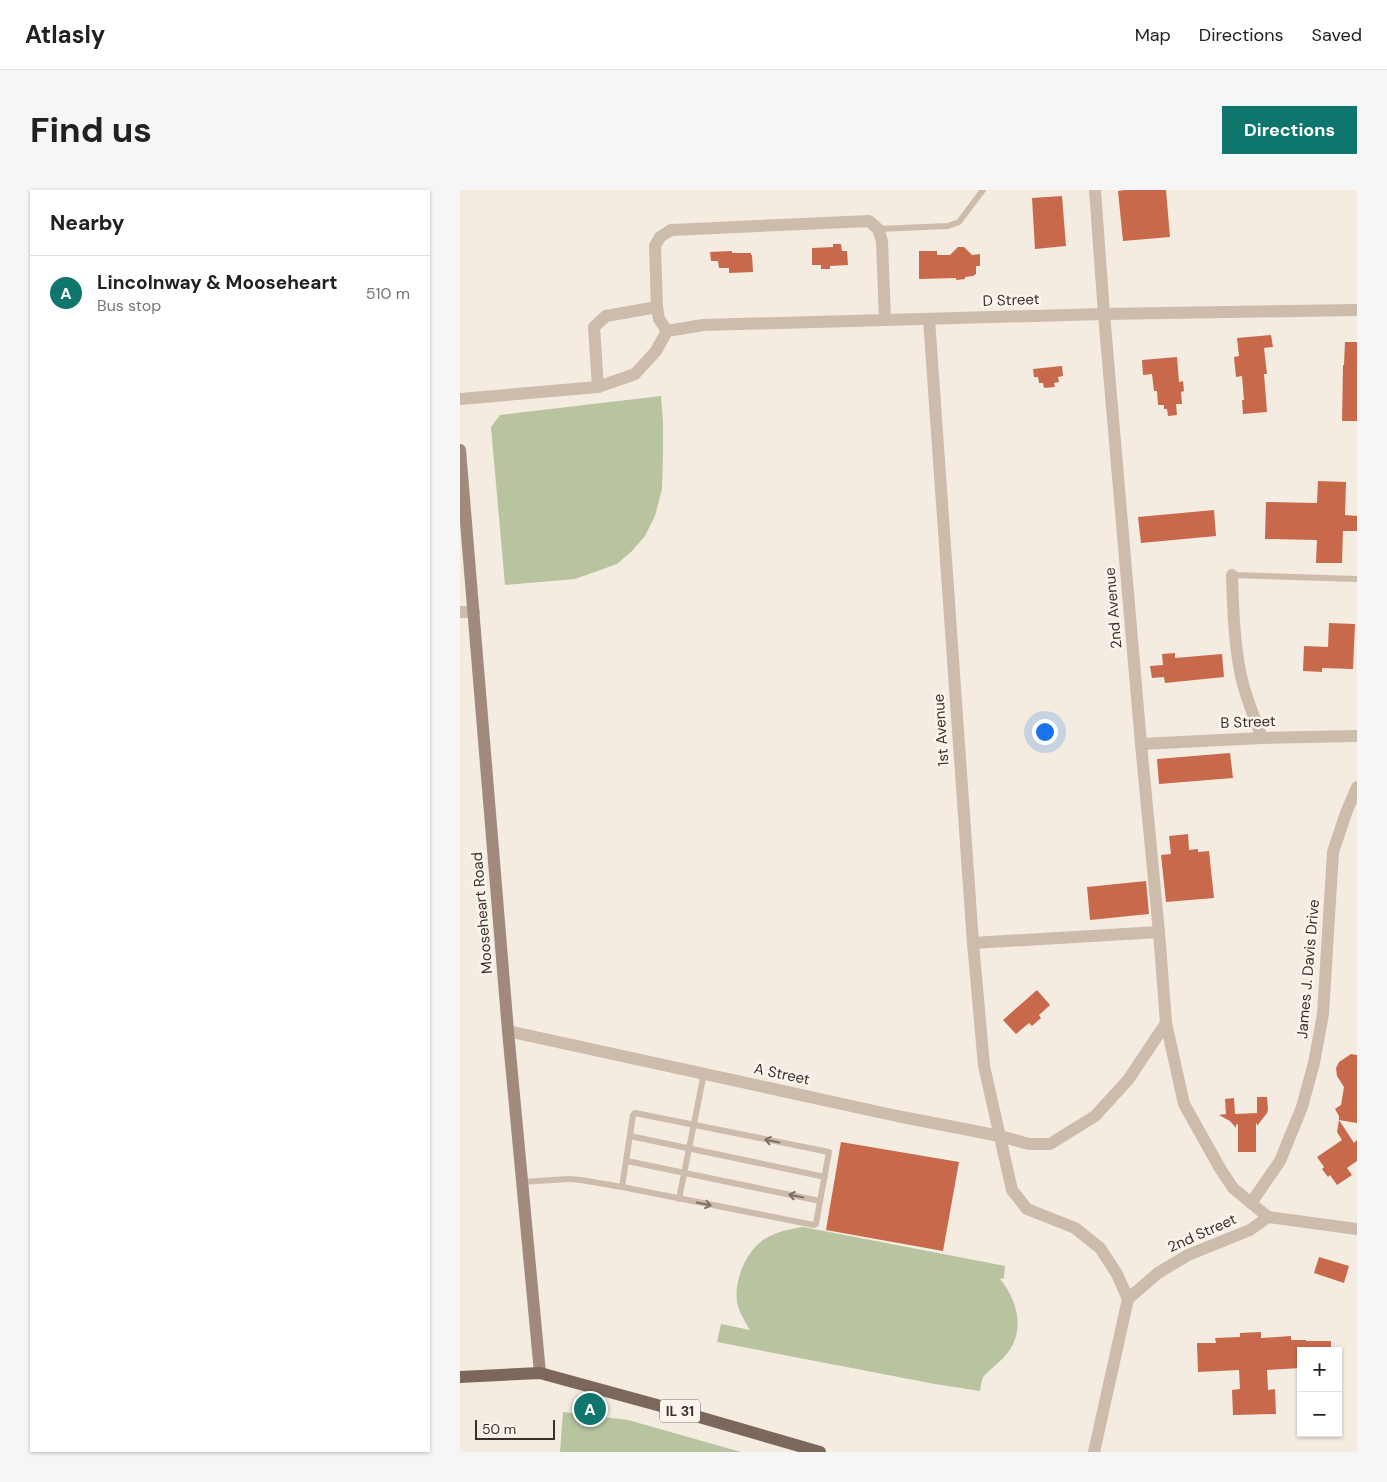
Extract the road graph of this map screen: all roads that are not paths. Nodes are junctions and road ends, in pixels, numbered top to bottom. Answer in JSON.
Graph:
{"nodes":[{"id":1,"x":983,"y":190,"type":"edge"},
{"id":2,"x":1095,"y":190,"type":"edge"},
{"id":3,"x":878,"y":229,"type":"junction"},
{"id":4,"x":656,"y":306,"type":"junction"},
{"id":5,"x":1357,"y":310,"type":"edge"},
{"id":6,"x":1104,"y":314,"type":"junction"},
{"id":7,"x":929,"y":319,"type":"junction"},
{"id":8,"x":886,"y":320,"type":"junction"},
{"id":9,"x":666,"y":332,"type":"junction"},
{"id":10,"x":598,"y":387,"type":"junction"},
{"id":11,"x":460,"y":399,"type":"edge"},
{"id":12,"x":460,"y":450,"type":"edge"},
{"id":13,"x":1232,"y":574,"type":"joint"},
{"id":14,"x":1357,"y":579,"type":"edge"},
{"id":15,"x":460,"y":612,"type":"edge"},
{"id":16,"x":474,"y":612,"type":"junction"},
{"id":17,"x":1357,"y":736,"type":"edge"},
{"id":18,"x":1262,"y":738,"type":"junction"},
{"id":19,"x":1141,"y":744,"type":"junction"},
{"id":20,"x":1357,"y":787,"type":"edge"},
{"id":21,"x":1159,"y":932,"type":"junction"},
{"id":22,"x":972,"y":943,"type":"junction"},
{"id":23,"x":1166,"y":1022,"type":"junction"},
{"id":24,"x":508,"y":1031,"type":"junction"},
{"id":25,"x":704,"y":1074,"type":"junction"},
{"id":26,"x":694,"y":1125,"type":"junction"},
{"id":27,"x":630,"y":1136,"type":"junction"},
{"id":28,"x":1000,"y":1136,"type":"junction"},
{"id":29,"x":689,"y":1148,"type":"junction"},
{"id":30,"x":627,"y":1161,"type":"junction"},
{"id":31,"x":684,"y":1173,"type":"junction"},
{"id":32,"x":825,"y":1177,"type":"junction"},
{"id":33,"x":522,"y":1182,"type":"junction"},
{"id":34,"x":622,"y":1187,"type":"junction"},
{"id":35,"x":679,"y":1199,"type":"junction"},
{"id":36,"x":820,"y":1200,"type":"junction"},
{"id":37,"x":1251,"y":1203,"type":"junction"},
{"id":38,"x":1268,"y":1217,"type":"junction"},
{"id":39,"x":1356,"y":1227,"type":"edge"},
{"id":40,"x":1128,"y":1299,"type":"junction"},
{"id":41,"x":540,"y":1373,"type":"junction"},
{"id":42,"x":460,"y":1377,"type":"edge"},
{"id":43,"x":820,"y":1452,"type":"edge"},
{"id":44,"x":1094,"y":1452,"type":"edge"}],
"edges":[{"from":1,"to":3,"type":"lane"},
{"from":2,"to":6,"type":"street","name":"2nd Avenue"},
{"from":3,"to":4,"type":"street"},
{"from":3,"to":8,"type":"street"},
{"from":4,"to":9,"type":"street"},
{"from":4,"to":10,"type":"street"},
{"from":5,"to":6,"type":"street","name":"D Street"},
{"from":6,"to":7,"type":"street","name":"D Street"},
{"from":6,"to":19,"type":"street","name":"2nd Avenue"},
{"from":7,"to":8,"type":"street","name":"D Street"},
{"from":7,"to":22,"type":"street","name":"1st Avenue"},
{"from":8,"to":9,"type":"street","name":"D Street"},
{"from":9,"to":10,"type":"street"},
{"from":10,"to":11,"type":"street"},
{"from":12,"to":16,"type":"main road","name":"Mooseheart Road"},
{"from":13,"to":14,"type":"lane"},
{"from":13,"to":18,"type":"street"},
{"from":15,"to":16,"type":"street"},
{"from":16,"to":24,"type":"main road","name":"Mooseheart Road"},
{"from":17,"to":18,"type":"street","name":"B Street"},
{"from":18,"to":19,"type":"street","name":"B Street"},
{"from":19,"to":21,"type":"street","name":"2nd Avenue"},
{"from":20,"to":37,"type":"street","name":"James J. Davis Drive"},
{"from":21,"to":22,"type":"street"},
{"from":21,"to":23,"type":"street","name":"2nd Avenue"},
{"from":22,"to":28,"type":"street","name":"1st Avenue"},
{"from":23,"to":28,"type":"street","name":"A Street"},
{"from":23,"to":37,"type":"street","name":"2nd Avenue"},
{"from":24,"to":25,"type":"street","name":"A Street"},
{"from":24,"to":33,"type":"main road","name":"Mooseheart Road"},
{"from":25,"to":26,"type":"lane"},
{"from":25,"to":28,"type":"street","name":"A Street"},
{"from":26,"to":27,"type":"lane"},
{"from":26,"to":29,"type":"lane"},
{"from":32,"to":26,"type":"lane","one_way":true},
{"from":27,"to":29,"type":"lane"},
{"from":27,"to":30,"type":"lane"},
{"from":28,"to":40,"type":"street","name":"1st Avenue"},
{"from":29,"to":31,"type":"lane"},
{"from":29,"to":32,"type":"lane"},
{"from":30,"to":31,"type":"lane"},
{"from":30,"to":34,"type":"lane"},
{"from":31,"to":35,"type":"lane"},
{"from":36,"to":31,"type":"lane","one_way":true},
{"from":32,"to":36,"type":"lane"},
{"from":33,"to":34,"type":"lane"},
{"from":33,"to":41,"type":"main road","name":"Mooseheart Road"},
{"from":34,"to":35,"type":"lane"},
{"from":35,"to":36,"type":"lane","one_way":true},
{"from":37,"to":38,"type":"street"},
{"from":38,"to":39,"type":"street"},
{"from":38,"to":40,"type":"street","name":"2nd Street"},
{"from":40,"to":44,"type":"street"},
{"from":41,"to":42,"type":"main road","number":"IL 31"},
{"from":41,"to":43,"type":"main road","number":"IL 31"}]}
